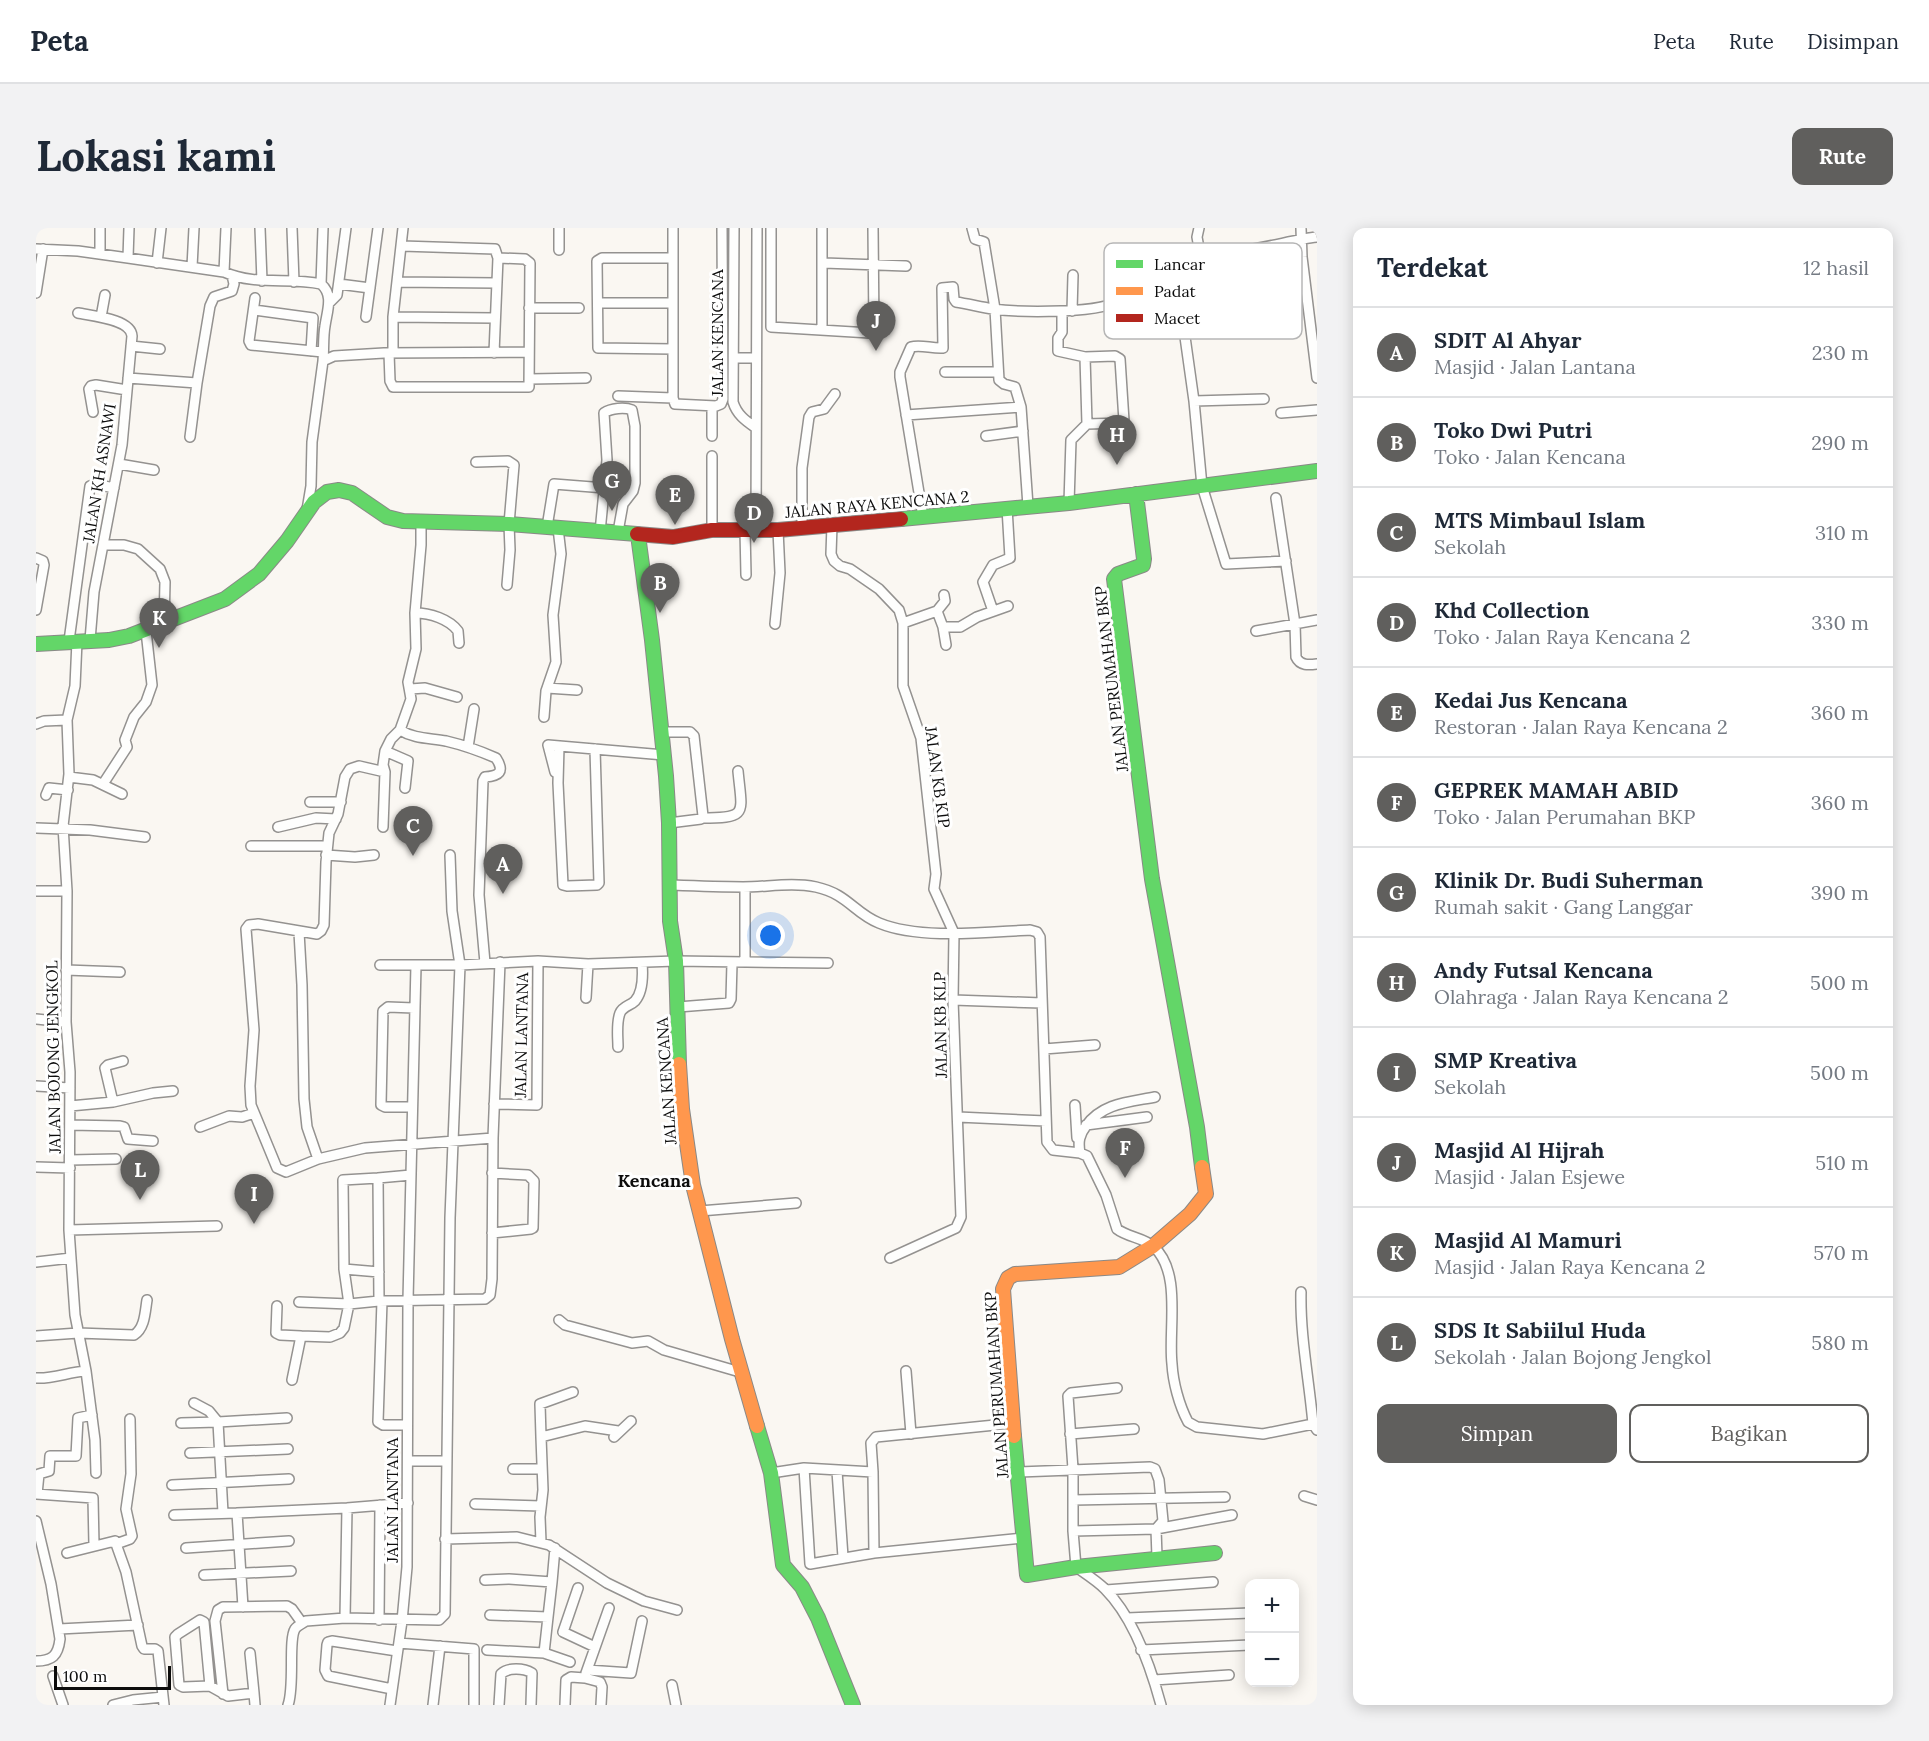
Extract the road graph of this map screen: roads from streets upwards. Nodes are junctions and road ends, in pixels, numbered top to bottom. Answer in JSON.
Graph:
{"nodes":[{"id":1,"x":100,"y":228,"type":"edge"},
{"id":2,"x":129,"y":228,"type":"edge"},
{"id":3,"x":161,"y":228,"type":"edge"},
{"id":4,"x":194,"y":228,"type":"edge"},
{"id":5,"x":226,"y":228,"type":"edge"},
{"id":6,"x":260,"y":228,"type":"edge"},
{"id":7,"x":292,"y":228,"type":"edge"},
{"id":8,"x":323,"y":228,"type":"edge"},
{"id":9,"x":346,"y":228,"type":"edge"},
{"id":10,"x":378,"y":228,"type":"edge"},
{"id":11,"x":404,"y":228,"type":"edge"},
{"id":12,"x":559,"y":228,"type":"edge"},
{"id":13,"x":673,"y":228,"type":"edge"},
{"id":14,"x":722,"y":228,"type":"edge"},
{"id":15,"x":734,"y":228,"type":"edge"},
{"id":16,"x":757,"y":228,"type":"edge"},
{"id":17,"x":771,"y":228,"type":"edge"},
{"id":18,"x":822,"y":228,"type":"edge"},
{"id":19,"x":873,"y":228,"type":"edge"},
{"id":20,"x":972,"y":228,"type":"edge"},
{"id":21,"x":1199,"y":228,"type":"edge"},
{"id":22,"x":1301,"y":228,"type":"edge"},
{"id":23,"x":1317,"y":237,"type":"edge"},
{"id":24,"x":1302,"y":238,"type":"junction"},
{"id":25,"x":1198,"y":243,"type":"edge"},
{"id":26,"x":1289,"y":243,"type":"edge"},
{"id":27,"x":402,"y":246,"type":"junction"},
{"id":28,"x":39,"y":249,"type":"edge"},
{"id":29,"x":559,"y":250,"type":"dead end"},
{"id":30,"x":100,"y":254,"type":"junction"},
{"id":31,"x":128,"y":258,"type":"junction"},
{"id":32,"x":498,"y":258,"type":"junction"},
{"id":33,"x":673,"y":258,"type":"junction"},
{"id":34,"x":157,"y":263,"type":"junction"},
{"id":35,"x":824,"y":263,"type":"junction"},
{"id":36,"x":872,"y":264,"type":"junction"},
{"id":37,"x":906,"y":266,"type":"dead end"},
{"id":38,"x":192,"y":267,"type":"junction"},
{"id":39,"x":228,"y":274,"type":"junction"},
{"id":40,"x":1073,"y":275,"type":"dead end"},
{"id":41,"x":37,"y":279,"type":"edge"},
{"id":42,"x":262,"y":281,"type":"junction"},
{"id":43,"x":294,"y":282,"type":"junction"},
{"id":44,"x":398,"y":282,"type":"junction"},
{"id":45,"x":496,"y":283,"type":"junction"},
{"id":46,"x":321,"y":284,"type":"junction"},
{"id":47,"x":339,"y":284,"type":"junction"},
{"id":48,"x":370,"y":288,"type":"junction"},
{"id":49,"x":36,"y":293,"type":"edge"},
{"id":50,"x":105,"y":295,"type":"dead end"},
{"id":51,"x":255,"y":298,"type":"dead end"},
{"id":52,"x":329,"y":303,"type":"junction"},
{"id":53,"x":598,"y":303,"type":"junction"},
{"id":54,"x":673,"y":303,"type":"junction"},
{"id":55,"x":1104,"y":306,"type":"edge"},
{"id":56,"x":529,"y":308,"type":"junction"},
{"id":57,"x":579,"y":308,"type":"dead end"},
{"id":58,"x":995,"y":309,"type":"junction"},
{"id":59,"x":254,"y":310,"type":"junction"},
{"id":60,"x":1067,"y":311,"type":"junction"},
{"id":61,"x":78,"y":313,"type":"dead end"},
{"id":62,"x":393,"y":316,"type":"junction"},
{"id":63,"x":101,"y":317,"type":"junction"},
{"id":64,"x":366,"y":317,"type":"dead end"},
{"id":65,"x":494,"y":318,"type":"junction"},
{"id":66,"x":822,"y":329,"type":"junction"},
{"id":67,"x":1186,"y":339,"type":"edge"},
{"id":68,"x":131,"y":346,"type":"junction"},
{"id":69,"x":160,"y":349,"type":"dead end"},
{"id":70,"x":673,"y":349,"type":"junction"},
{"id":71,"x":311,"y":351,"type":"junction"},
{"id":72,"x":529,"y":352,"type":"junction"},
{"id":73,"x":391,"y":353,"type":"junction"},
{"id":74,"x":494,"y":353,"type":"junction"},
{"id":75,"x":323,"y":356,"type":"junction"},
{"id":76,"x":1085,"y":357,"type":"junction"},
{"id":77,"x":734,"y":358,"type":"junction"},
{"id":78,"x":756,"y":358,"type":"junction"},
{"id":79,"x":945,"y":372,"type":"dead end"},
{"id":80,"x":998,"y":372,"type":"junction"},
{"id":81,"x":128,"y":378,"type":"junction"},
{"id":82,"x":586,"y":378,"type":"dead end"},
{"id":83,"x":1317,"y":378,"type":"edge"},
{"id":84,"x":530,"y":380,"type":"junction"},
{"id":85,"x":197,"y":383,"type":"junction"},
{"id":86,"x":127,"y":390,"type":"junction"},
{"id":87,"x":835,"y":394,"type":"dead end"},
{"id":88,"x":618,"y":396,"type":"dead end"},
{"id":89,"x":673,"y":398,"type":"junction"},
{"id":90,"x":1264,"y":399,"type":"dead end"},
{"id":91,"x":1194,"y":401,"type":"junction"},
{"id":92,"x":712,"y":406,"type":"junction"},
{"id":93,"x":1020,"y":407,"type":"junction"},
{"id":94,"x":1317,"y":410,"type":"edge"},
{"id":95,"x":93,"y":412,"type":"dead end"},
{"id":96,"x":1281,"y":412,"type":"dead end"},
{"id":97,"x":906,"y":415,"type":"junction"},
{"id":98,"x":1087,"y":424,"type":"junction"},
{"id":99,"x":756,"y":428,"type":"junction"},
{"id":100,"x":1023,"y":431,"type":"junction"},
{"id":101,"x":712,"y":436,"type":"dead end"},
{"id":102,"x":986,"y":436,"type":"dead end"},
{"id":103,"x":190,"y":437,"type":"dead end"},
{"id":104,"x":712,"y":456,"type":"dead end"},
{"id":105,"x":476,"y":462,"type":"dead end"},
{"id":106,"x":119,"y":464,"type":"junction"},
{"id":107,"x":154,"y":470,"type":"dead end"},
{"id":108,"x":1317,"y":471,"type":"edge"},
{"id":109,"x":1202,"y":486,"type":"junction"},
{"id":110,"x":114,"y":488,"type":"junction"},
{"id":111,"x":605,"y":488,"type":"junction"},
{"id":112,"x":1136,"y":494,"type":"junction"},
{"id":113,"x":1276,"y":498,"type":"dead end"},
{"id":114,"x":1069,"y":503,"type":"junction"},
{"id":115,"x":1028,"y":506,"type":"junction"},
{"id":116,"x":1007,"y":508,"type":"junction"},
{"id":117,"x":306,"y":512,"type":"junction"},
{"id":118,"x":923,"y":518,"type":"junction"},
{"id":119,"x":421,"y":522,"type":"junction"},
{"id":120,"x":508,"y":524,"type":"junction"},
{"id":121,"x":832,"y":525,"type":"junction"},
{"id":122,"x":802,"y":526,"type":"junction"},
{"id":123,"x":552,"y":527,"type":"junction"},
{"id":124,"x":712,"y":530,"type":"junction"},
{"id":125,"x":751,"y":530,"type":"junction"},
{"id":126,"x":778,"y":530,"type":"junction"},
{"id":127,"x":600,"y":532,"type":"junction"},
{"id":128,"x":618,"y":532,"type":"junction"},
{"id":129,"x":638,"y":536,"type":"junction"},
{"id":130,"x":103,"y":545,"type":"junction"},
{"id":131,"x":36,"y":558,"type":"edge"},
{"id":132,"x":1286,"y":561,"type":"junction"},
{"id":133,"x":746,"y":575,"type":"dead end"},
{"id":134,"x":507,"y":585,"type":"dead end"},
{"id":135,"x":944,"y":595,"type":"dead end"},
{"id":136,"x":1008,"y":606,"type":"dead end"},
{"id":137,"x":36,"y":610,"type":"edge"},
{"id":138,"x":937,"y":611,"type":"junction"},
{"id":139,"x":993,"y":611,"type":"junction"},
{"id":140,"x":415,"y":613,"type":"junction"},
{"id":141,"x":1317,"y":620,"type":"edge"},
{"id":142,"x":903,"y":623,"type":"junction"},
{"id":143,"x":164,"y":624,"type":"junction"},
{"id":144,"x":775,"y":624,"type":"dead end"},
{"id":145,"x":1295,"y":624,"type":"junction"},
{"id":146,"x":943,"y":627,"type":"junction"},
{"id":147,"x":146,"y":631,"type":"junction"},
{"id":148,"x":1256,"y":631,"type":"dead end"},
{"id":149,"x":78,"y":641,"type":"junction"},
{"id":150,"x":459,"y":643,"type":"dead end"},
{"id":151,"x":36,"y":644,"type":"edge"},
{"id":152,"x":945,"y":645,"type":"dead end"},
{"id":153,"x":1317,"y":664,"type":"edge"},
{"id":154,"x":547,"y":688,"type":"junction"},
{"id":155,"x":410,"y":689,"type":"junction"},
{"id":156,"x":577,"y":690,"type":"dead end"},
{"id":157,"x":457,"y":697,"type":"dead end"},
{"id":158,"x":474,"y":709,"type":"dead end"},
{"id":159,"x":544,"y":717,"type":"dead end"},
{"id":160,"x":67,"y":720,"type":"junction"},
{"id":161,"x":36,"y":724,"type":"edge"},
{"id":162,"x":400,"y":730,"type":"junction"},
{"id":163,"x":661,"y":732,"type":"junction"},
{"id":164,"x":468,"y":747,"type":"junction"},
{"id":165,"x":595,"y":749,"type":"junction"},
{"id":166,"x":385,"y":751,"type":"junction"},
{"id":167,"x":664,"y":755,"type":"junction"},
{"id":168,"x":738,"y":771,"type":"dead end"},
{"id":169,"x":384,"y":772,"type":"junction"},
{"id":170,"x":69,"y":777,"type":"junction"},
{"id":171,"x":103,"y":784,"type":"junction"},
{"id":172,"x":405,"y":789,"type":"dead end"},
{"id":173,"x":68,"y":790,"type":"junction"},
{"id":174,"x":122,"y":794,"type":"dead end"},
{"id":175,"x":46,"y":795,"type":"dead end"},
{"id":176,"x":310,"y":802,"type":"dead end"},
{"id":177,"x":341,"y":802,"type":"junction"},
{"id":178,"x":702,"y":818,"type":"junction"},
{"id":179,"x":336,"y":819,"type":"junction"},
{"id":180,"x":669,"y":823,"type":"junction"},
{"id":181,"x":278,"y":826,"type":"dead end"},
{"id":182,"x":383,"y":827,"type":"dead end"},
{"id":183,"x":36,"y":828,"type":"edge"},
{"id":184,"x":63,"y":829,"type":"junction"},
{"id":185,"x":145,"y":837,"type":"dead end"},
{"id":186,"x":250,"y":846,"type":"dead end"},
{"id":187,"x":327,"y":850,"type":"junction"},
{"id":188,"x":374,"y":855,"type":"dead end"},
{"id":189,"x":450,"y":855,"type":"dead end"},
{"id":190,"x":669,"y":885,"type":"junction"},
{"id":191,"x":745,"y":887,"type":"junction"},
{"id":192,"x":36,"y":891,"type":"edge"},
{"id":193,"x":67,"y":891,"type":"junction"},
{"id":194,"x":299,"y":932,"type":"junction"},
{"id":195,"x":954,"y":933,"type":"junction"},
{"id":196,"x":538,"y":961,"type":"junction"},
{"id":197,"x":676,"y":961,"type":"junction"},
{"id":198,"x":500,"y":962,"type":"junction"},
{"id":199,"x":745,"y":962,"type":"junction"},
{"id":200,"x":485,"y":963,"type":"junction"},
{"id":201,"x":642,"y":963,"type":"junction"},
{"id":202,"x":732,"y":963,"type":"junction"},
{"id":203,"x":828,"y":963,"type":"dead end"},
{"id":204,"x":588,"y":964,"type":"junction"},
{"id":205,"x":380,"y":965,"type":"dead end"},
{"id":206,"x":416,"y":965,"type":"junction"},
{"id":207,"x":460,"y":965,"type":"junction"},
{"id":208,"x":66,"y":970,"type":"junction"},
{"id":209,"x":120,"y":972,"type":"dead end"},
{"id":210,"x":586,"y":998,"type":"dead end"},
{"id":211,"x":953,"y":1000,"type":"junction"},
{"id":212,"x":1042,"y":1003,"type":"junction"},
{"id":213,"x":678,"y":1006,"type":"junction"},
{"id":214,"x":414,"y":1008,"type":"junction"},
{"id":215,"x":36,"y":1019,"type":"edge"},
{"id":216,"x":66,"y":1022,"type":"junction"},
{"id":217,"x":1095,"y":1046,"type":"dead end"},
{"id":218,"x":618,"y":1047,"type":"dead end"},
{"id":219,"x":1044,"y":1049,"type":"junction"},
{"id":220,"x":123,"y":1061,"type":"dead end"},
{"id":221,"x":36,"y":1086,"type":"edge"},
{"id":222,"x":70,"y":1088,"type":"junction"},
{"id":223,"x":173,"y":1091,"type":"dead end"},
{"id":224,"x":1155,"y":1097,"type":"dead end"},
{"id":225,"x":113,"y":1102,"type":"junction"},
{"id":226,"x":494,"y":1104,"type":"junction"},
{"id":227,"x":1075,"y":1105,"type":"dead end"},
{"id":228,"x":70,"y":1106,"type":"junction"},
{"id":229,"x":412,"y":1107,"type":"junction"},
{"id":230,"x":254,"y":1113,"type":"junction"},
{"id":231,"x":958,"y":1117,"type":"junction"},
{"id":232,"x":1147,"y":1117,"type":"dead end"},
{"id":233,"x":1046,"y":1121,"type":"junction"},
{"id":234,"x":70,"y":1125,"type":"junction"},
{"id":235,"x":1086,"y":1125,"type":"junction"},
{"id":236,"x":200,"y":1126,"type":"dead end"},
{"id":237,"x":493,"y":1138,"type":"junction"},
{"id":238,"x":454,"y":1140,"type":"junction"},
{"id":239,"x":153,"y":1141,"type":"dead end"},
{"id":240,"x":411,"y":1143,"type":"junction"},
{"id":241,"x":1078,"y":1143,"type":"junction"},
{"id":242,"x":1080,"y":1153,"type":"junction"},
{"id":243,"x":116,"y":1159,"type":"dead end"},
{"id":244,"x":318,"y":1159,"type":"junction"},
{"id":245,"x":70,"y":1164,"type":"junction"},
{"id":246,"x":36,"y":1167,"type":"edge"},
{"id":247,"x":492,"y":1173,"type":"junction"},
{"id":248,"x":411,"y":1175,"type":"junction"},
{"id":249,"x":378,"y":1178,"type":"junction"},
{"id":250,"x":796,"y":1203,"type":"dead end"},
{"id":251,"x":700,"y":1211,"type":"junction"},
{"id":252,"x":217,"y":1226,"type":"dead end"},
{"id":253,"x":69,"y":1230,"type":"junction"},
{"id":254,"x":492,"y":1233,"type":"junction"},
{"id":255,"x":1154,"y":1246,"type":"junction"},
{"id":256,"x":71,"y":1258,"type":"junction"},
{"id":257,"x":890,"y":1258,"type":"dead end"},
{"id":258,"x":36,"y":1262,"type":"edge"},
{"id":259,"x":344,"y":1269,"type":"junction"},
{"id":260,"x":379,"y":1272,"type":"junction"},
{"id":261,"x":1301,"y":1292,"type":"dead end"},
{"id":262,"x":450,"y":1299,"type":"junction"},
{"id":263,"x":147,"y":1300,"type":"dead end"},
{"id":264,"x":380,"y":1300,"type":"junction"},
{"id":265,"x":408,"y":1300,"type":"junction"},
{"id":266,"x":299,"y":1302,"type":"dead end"},
{"id":267,"x":348,"y":1304,"type":"junction"},
{"id":268,"x":277,"y":1306,"type":"dead end"},
{"id":269,"x":559,"y":1320,"type":"dead end"},
{"id":270,"x":78,"y":1333,"type":"junction"},
{"id":271,"x":36,"y":1336,"type":"edge"},
{"id":272,"x":301,"y":1336,"type":"junction"},
{"id":273,"x":86,"y":1371,"type":"junction"},
{"id":274,"x":906,"y":1371,"type":"dead end"},
{"id":275,"x":740,"y":1372,"type":"junction"},
{"id":276,"x":36,"y":1378,"type":"edge"},
{"id":277,"x":292,"y":1380,"type":"dead end"},
{"id":278,"x":1117,"y":1388,"type":"dead end"},
{"id":279,"x":573,"y":1392,"type":"dead end"},
{"id":280,"x":194,"y":1403,"type":"dead end"},
{"id":281,"x":92,"y":1415,"type":"junction"},
{"id":282,"x":287,"y":1418,"type":"dead end"},
{"id":283,"x":130,"y":1419,"type":"dead end"},
{"id":284,"x":631,"y":1421,"type":"dead end"},
{"id":285,"x":218,"y":1422,"type":"junction"},
{"id":286,"x":181,"y":1423,"type":"dead end"},
{"id":287,"x":1015,"y":1423,"type":"junction"},
{"id":288,"x":408,"y":1425,"type":"junction"},
{"id":289,"x":1315,"y":1427,"type":"edge"},
{"id":290,"x":1134,"y":1429,"type":"dead end"},
{"id":291,"x":911,"y":1434,"type":"junction"},
{"id":292,"x":1070,"y":1434,"type":"junction"},
{"id":293,"x":541,"y":1437,"type":"junction"},
{"id":294,"x":288,"y":1449,"type":"dead end"},
{"id":295,"x":220,"y":1451,"type":"junction"},
{"id":296,"x":190,"y":1453,"type":"dead end"},
{"id":297,"x":408,"y":1461,"type":"junction"},
{"id":298,"x":446,"y":1461,"type":"junction"},
{"id":299,"x":804,"y":1468,"type":"junction"},
{"id":300,"x":513,"y":1469,"type":"dead end"},
{"id":301,"x":542,"y":1469,"type":"junction"},
{"id":302,"x":1073,"y":1469,"type":"junction"},
{"id":303,"x":837,"y":1471,"type":"junction"},
{"id":304,"x":873,"y":1472,"type":"junction"},
{"id":305,"x":1019,"y":1472,"type":"junction"},
{"id":306,"x":96,"y":1473,"type":"dead end"},
{"id":307,"x":771,"y":1473,"type":"junction"},
{"id":308,"x":289,"y":1479,"type":"dead end"},
{"id":309,"x":222,"y":1483,"type":"junction"},
{"id":310,"x":172,"y":1485,"type":"dead end"},
{"id":311,"x":36,"y":1494,"type":"edge"},
{"id":312,"x":1304,"y":1496,"type":"dead end"},
{"id":313,"x":1160,"y":1497,"type":"junction"},
{"id":314,"x":1225,"y":1497,"type":"dead end"},
{"id":315,"x":1073,"y":1500,"type":"junction"},
{"id":316,"x":1317,"y":1500,"type":"edge"},
{"id":317,"x":408,"y":1503,"type":"junction"},
{"id":318,"x":475,"y":1504,"type":"dead end"},
{"id":319,"x":380,"y":1505,"type":"junction"},
{"id":320,"x":541,"y":1506,"type":"junction"},
{"id":321,"x":347,"y":1508,"type":"junction"},
{"id":322,"x":237,"y":1513,"type":"junction"},
{"id":323,"x":223,"y":1514,"type":"junction"},
{"id":324,"x":174,"y":1515,"type":"dead end"},
{"id":325,"x":1232,"y":1515,"type":"dead end"},
{"id":326,"x":36,"y":1521,"type":"edge"},
{"id":327,"x":1156,"y":1529,"type":"junction"},
{"id":328,"x":1073,"y":1531,"type":"junction"},
{"id":329,"x":1023,"y":1538,"type":"junction"},
{"id":330,"x":445,"y":1539,"type":"junction"},
{"id":331,"x":289,"y":1541,"type":"dead end"},
{"id":332,"x":541,"y":1542,"type":"junction"},
{"id":333,"x":116,"y":1544,"type":"junction"},
{"id":334,"x":239,"y":1544,"type":"junction"},
{"id":335,"x":94,"y":1545,"type":"junction"},
{"id":336,"x":186,"y":1548,"type":"dead end"},
{"id":337,"x":555,"y":1548,"type":"junction"},
{"id":338,"x":67,"y":1553,"type":"dead end"},
{"id":339,"x":874,"y":1553,"type":"junction"},
{"id":340,"x":1215,"y":1553,"type":"dead end"},
{"id":341,"x":843,"y":1557,"type":"junction"},
{"id":342,"x":1157,"y":1557,"type":"junction"},
{"id":343,"x":1076,"y":1567,"type":"junction"},
{"id":344,"x":291,"y":1571,"type":"dead end"},
{"id":345,"x":241,"y":1574,"type":"junction"},
{"id":346,"x":204,"y":1575,"type":"dead end"},
{"id":347,"x":485,"y":1580,"type":"dead end"},
{"id":348,"x":552,"y":1582,"type":"junction"},
{"id":349,"x":1213,"y":1582,"type":"dead end"},
{"id":350,"x":578,"y":1588,"type":"dead end"},
{"id":351,"x":1106,"y":1590,"type":"junction"},
{"id":352,"x":243,"y":1606,"type":"junction"},
{"id":353,"x":609,"y":1608,"type":"dead end"},
{"id":354,"x":677,"y":1610,"type":"dead end"},
{"id":355,"x":1245,"y":1613,"type":"edge"},
{"id":356,"x":490,"y":1615,"type":"dead end"},
{"id":357,"x":548,"y":1617,"type":"junction"},
{"id":358,"x":345,"y":1618,"type":"junction"},
{"id":359,"x":1127,"y":1618,"type":"junction"},
{"id":360,"x":379,"y":1620,"type":"junction"},
{"id":361,"x":402,"y":1621,"type":"junction"},
{"id":362,"x":642,"y":1621,"type":"dead end"},
{"id":363,"x":302,"y":1623,"type":"junction"},
{"id":364,"x":138,"y":1625,"type":"junction"},
{"id":365,"x":59,"y":1629,"type":"junction"},
{"id":366,"x":440,"y":1646,"type":"junction"},
{"id":367,"x":1245,"y":1646,"type":"edge"},
{"id":368,"x":398,"y":1647,"type":"junction"},
{"id":369,"x":595,"y":1647,"type":"junction"},
{"id":370,"x":487,"y":1650,"type":"dead end"},
{"id":371,"x":1141,"y":1650,"type":"junction"},
{"id":372,"x":250,"y":1653,"type":"dead end"},
{"id":373,"x":544,"y":1653,"type":"junction"},
{"id":374,"x":36,"y":1661,"type":"edge"},
{"id":375,"x":570,"y":1662,"type":"dead end"},
{"id":376,"x":586,"y":1674,"type":"junction"},
{"id":377,"x":1229,"y":1675,"type":"dead end"},
{"id":378,"x":53,"y":1676,"type":"dead end"},
{"id":379,"x":1154,"y":1680,"type":"junction"},
{"id":380,"x":672,"y":1685,"type":"dead end"},
{"id":381,"x":210,"y":1686,"type":"junction"},
{"id":382,"x":392,"y":1689,"type":"junction"},
{"id":383,"x":254,"y":1693,"type":"junction"},
{"id":384,"x":223,"y":1695,"type":"junction"},
{"id":385,"x":163,"y":1701,"type":"edge"},
{"id":386,"x":434,"y":1702,"type":"edge"},
{"id":387,"x":63,"y":1705,"type":"edge"},
{"id":388,"x":113,"y":1705,"type":"edge"},
{"id":389,"x":255,"y":1705,"type":"edge"},
{"id":390,"x":288,"y":1705,"type":"edge"},
{"id":391,"x":390,"y":1705,"type":"edge"},
{"id":392,"x":474,"y":1705,"type":"edge"},
{"id":393,"x":499,"y":1705,"type":"edge"},
{"id":394,"x":531,"y":1705,"type":"edge"},
{"id":395,"x":565,"y":1705,"type":"edge"},
{"id":396,"x":601,"y":1705,"type":"edge"},
{"id":397,"x":676,"y":1705,"type":"edge"},
{"id":398,"x":854,"y":1705,"type":"edge"},
{"id":399,"x":1161,"y":1705,"type":"edge"}],
"edges":[{"from":1,"to":30,"type":"street"},
{"from":2,"to":31,"type":"street"},
{"from":3,"to":34,"type":"street"},
{"from":4,"to":38,"type":"street"},
{"from":5,"to":39,"type":"street"},
{"from":6,"to":42,"type":"street"},
{"from":7,"to":43,"type":"street"},
{"from":8,"to":46,"type":"street"},
{"from":9,"to":47,"type":"street"},
{"from":10,"to":48,"type":"street"},
{"from":11,"to":27,"type":"street"},
{"from":12,"to":29,"type":"street"},
{"from":13,"to":33,"type":"street"},
{"from":14,"to":92,"type":"street"},
{"from":15,"to":77,"type":"street","name":"JALAN KENCANA"},
{"from":16,"to":78,"type":"street"},
{"from":17,"to":66,"type":"street"},
{"from":18,"to":35,"type":"street"},
{"from":19,"to":36,"type":"street"},
{"from":20,"to":58,"type":"street"},
{"from":21,"to":25,"type":"street"},
{"from":22,"to":24,"type":"street"},
{"from":23,"to":24,"type":"street"},
{"from":24,"to":26,"type":"street"},
{"from":24,"to":83,"type":"street"},
{"from":27,"to":32,"type":"street"},
{"from":27,"to":44,"type":"street"},
{"from":28,"to":30,"type":"street"},
{"from":28,"to":41,"type":"street"},
{"from":30,"to":31,"type":"street"},
{"from":31,"to":34,"type":"street"},
{"from":32,"to":45,"type":"street"},
{"from":32,"to":56,"type":"street"},
{"from":33,"to":53,"type":"street"},
{"from":33,"to":54,"type":"street"},
{"from":34,"to":38,"type":"street"},
{"from":35,"to":36,"type":"street"},
{"from":35,"to":66,"type":"street"},
{"from":36,"to":37,"type":"street"},
{"from":36,"to":66,"type":"street"},
{"from":38,"to":39,"type":"street"},
{"from":39,"to":42,"type":"street"},
{"from":39,"to":85,"type":"street"},
{"from":40,"to":60,"type":"street"},
{"from":41,"to":49,"type":"street"},
{"from":42,"to":43,"type":"street"},
{"from":43,"to":46,"type":"street"},
{"from":44,"to":45,"type":"street"},
{"from":44,"to":62,"type":"street"},
{"from":45,"to":65,"type":"street"},
{"from":46,"to":52,"type":"street"},
{"from":47,"to":48,"type":"street"},
{"from":47,"to":52,"type":"street"},
{"from":48,"to":64,"type":"street"},
{"from":50,"to":63,"type":"street"},
{"from":51,"to":59,"type":"street"},
{"from":52,"to":75,"type":"street"},
{"from":53,"to":54,"type":"street"},
{"from":53,"to":70,"type":"street"},
{"from":54,"to":70,"type":"street"},
{"from":55,"to":60,"type":"street"},
{"from":56,"to":57,"type":"street"},
{"from":56,"to":72,"type":"street"},
{"from":58,"to":60,"type":"street"},
{"from":58,"to":80,"type":"street"},
{"from":58,"to":97,"type":"street"},
{"from":59,"to":71,"type":"street"},
{"from":59,"to":71,"type":"street"},
{"from":60,"to":76,"type":"street"},
{"from":61,"to":63,"type":"street"},
{"from":62,"to":65,"type":"street"},
{"from":62,"to":73,"type":"street"},
{"from":63,"to":68,"type":"street"},
{"from":65,"to":74,"type":"street"},
{"from":67,"to":91,"type":"street"},
{"from":68,"to":69,"type":"street"},
{"from":68,"to":81,"type":"street","name":"JALAN KH ASNAWI"},
{"from":70,"to":89,"type":"street"},
{"from":71,"to":75,"type":"street"},
{"from":72,"to":74,"type":"street"},
{"from":72,"to":84,"type":"street"},
{"from":73,"to":74,"type":"street"},
{"from":73,"to":75,"type":"street"},
{"from":73,"to":84,"type":"street"},
{"from":75,"to":117,"type":"street"},
{"from":76,"to":98,"type":"street"},
{"from":76,"to":98,"type":"street"},
{"from":77,"to":78,"type":"street"},
{"from":77,"to":99,"type":"street","name":"JALAN KENCANA"},
{"from":78,"to":99,"type":"street"},
{"from":79,"to":80,"type":"street"},
{"from":80,"to":93,"type":"street"},
{"from":81,"to":85,"type":"street"},
{"from":81,"to":86,"type":"street","name":"JALAN KH ASNAWI"},
{"from":82,"to":84,"type":"street"},
{"from":85,"to":103,"type":"street"},
{"from":86,"to":95,"type":"street"},
{"from":86,"to":106,"type":"street","name":"JALAN KH ASNAWI"},
{"from":87,"to":122,"type":"street"},
{"from":88,"to":89,"type":"street"},
{"from":89,"to":92,"type":"street"},
{"from":90,"to":91,"type":"street"},
{"from":91,"to":109,"type":"street"},
{"from":92,"to":101,"type":"street"},
{"from":93,"to":97,"type":"street"},
{"from":93,"to":100,"type":"street"},
{"from":94,"to":96,"type":"street"},
{"from":97,"to":118,"type":"street"},
{"from":98,"to":114,"type":"street"},
{"from":99,"to":125,"type":"street"},
{"from":100,"to":102,"type":"street"},
{"from":100,"to":115,"type":"street"},
{"from":104,"to":124,"type":"street"},
{"from":105,"to":120,"type":"street"},
{"from":106,"to":107,"type":"street"},
{"from":106,"to":110,"type":"street","name":"JALAN KH ASNAWI"},
{"from":108,"to":109,"type":"street","name":"JALAN RAYA KENCANA 2"},
{"from":109,"to":112,"type":"street","name":"JALAN RAYA KENCANA 2"},
{"from":109,"to":132,"type":"street"},
{"from":110,"to":130,"type":"street","name":"JALAN KH ASNAWI"},
{"from":110,"to":149,"type":"street"},
{"from":111,"to":123,"type":"street"},
{"from":111,"to":127,"type":"street"},
{"from":111,"to":128,"type":"street"},
{"from":112,"to":114,"type":"street","name":"JALAN RAYA KENCANA 2"},
{"from":112,"to":255,"type":"street","name":"JALAN PERUMAHAN BKP"},
{"from":113,"to":132,"type":"street"},
{"from":114,"to":115,"type":"street","name":"JALAN RAYA KENCANA 2"},
{"from":115,"to":116,"type":"street","name":"JALAN RAYA KENCANA 2"},
{"from":116,"to":118,"type":"street","name":"JALAN RAYA KENCANA 2"},
{"from":116,"to":139,"type":"street"},
{"from":117,"to":119,"type":"street","name":"JALAN RAYA KENCANA 2"},
{"from":117,"to":143,"type":"street","name":"JALAN RAYA KENCANA 2"},
{"from":118,"to":121,"type":"street","name":"JALAN RAYA KENCANA 2"},
{"from":119,"to":120,"type":"street","name":"JALAN RAYA KENCANA 2"},
{"from":119,"to":140,"type":"street"},
{"from":120,"to":123,"type":"street","name":"JALAN RAYA KENCANA 2"},
{"from":120,"to":134,"type":"street"},
{"from":121,"to":122,"type":"street","name":"JALAN RAYA KENCANA 2"},
{"from":121,"to":142,"type":"street"},
{"from":122,"to":126,"type":"street","name":"JALAN RAYA KENCANA 2"},
{"from":123,"to":127,"type":"street","name":"JALAN RAYA KENCANA 2"},
{"from":123,"to":154,"type":"street"},
{"from":124,"to":125,"type":"street","name":"JALAN RAYA KENCANA 2"},
{"from":124,"to":129,"type":"street","name":"JALAN RAYA KENCANA 2"},
{"from":125,"to":126,"type":"street","name":"JALAN RAYA KENCANA 2"},
{"from":125,"to":133,"type":"street"},
{"from":126,"to":144,"type":"street"},
{"from":127,"to":128,"type":"street","name":"JALAN RAYA KENCANA 2"},
{"from":128,"to":129,"type":"street","name":"JALAN RAYA KENCANA 2"},
{"from":129,"to":163,"type":"street","name":"JALAN KENCANA"},
{"from":130,"to":143,"type":"street"},
{"from":130,"to":149,"type":"street","name":"JALAN KH ASNAWI"},
{"from":131,"to":137,"type":"street"},
{"from":132,"to":145,"type":"street"},
{"from":135,"to":138,"type":"street"},
{"from":136,"to":139,"type":"street"},
{"from":138,"to":142,"type":"street"},
{"from":138,"to":146,"type":"street"},
{"from":139,"to":146,"type":"street"},
{"from":140,"to":150,"type":"street"},
{"from":140,"to":155,"type":"street"},
{"from":141,"to":145,"type":"street"},
{"from":142,"to":195,"type":"street","name":"JALAN KB KIP"},
{"from":143,"to":147,"type":"street","name":"JALAN RAYA KENCANA 2"},
{"from":145,"to":148,"type":"street"},
{"from":145,"to":153,"type":"street"},
{"from":146,"to":152,"type":"street"},
{"from":147,"to":149,"type":"street","name":"JALAN RAYA KENCANA 2"},
{"from":147,"to":171,"type":"street"},
{"from":149,"to":151,"type":"street","name":"JALAN RAYA KENCANA 2"},
{"from":149,"to":160,"type":"street","name":"JALAN BOJONG JENGKOL"},
{"from":154,"to":156,"type":"street"},
{"from":154,"to":159,"type":"street"},
{"from":155,"to":157,"type":"street"},
{"from":155,"to":162,"type":"street"},
{"from":158,"to":164,"type":"street"},
{"from":160,"to":161,"type":"street"},
{"from":160,"to":170,"type":"street","name":"JALAN BOJONG JENGKOL"},
{"from":162,"to":164,"type":"street"},
{"from":162,"to":166,"type":"street"},
{"from":163,"to":167,"type":"street","name":"JALAN KENCANA"},
{"from":163,"to":178,"type":"street"},
{"from":164,"to":200,"type":"street"},
{"from":165,"to":165,"type":"street"},
{"from":165,"to":167,"type":"street"},
{"from":166,"to":169,"type":"street"},
{"from":166,"to":172,"type":"street"},
{"from":167,"to":180,"type":"street","name":"JALAN KENCANA"},
{"from":168,"to":178,"type":"street"},
{"from":169,"to":177,"type":"street"},
{"from":169,"to":182,"type":"street"},
{"from":170,"to":171,"type":"street"},
{"from":170,"to":173,"type":"street","name":"JALAN BOJONG JENGKOL"},
{"from":171,"to":174,"type":"street"},
{"from":173,"to":175,"type":"street"},
{"from":173,"to":184,"type":"street","name":"JALAN BOJONG JENGKOL"},
{"from":176,"to":177,"type":"street"},
{"from":177,"to":179,"type":"street"},
{"from":178,"to":180,"type":"street"},
{"from":179,"to":181,"type":"street"},
{"from":179,"to":187,"type":"street"},
{"from":180,"to":190,"type":"street","name":"JALAN KENCANA"},
{"from":183,"to":184,"type":"street"},
{"from":184,"to":185,"type":"street"},
{"from":184,"to":193,"type":"street","name":"JALAN BOJONG JENGKOL"},
{"from":186,"to":187,"type":"street"},
{"from":187,"to":188,"type":"street"},
{"from":187,"to":194,"type":"street"},
{"from":189,"to":207,"type":"street"},
{"from":190,"to":191,"type":"street"},
{"from":190,"to":197,"type":"street","name":"JALAN KENCANA"},
{"from":191,"to":195,"type":"street"},
{"from":191,"to":199,"type":"street"},
{"from":192,"to":193,"type":"street"},
{"from":193,"to":208,"type":"street","name":"JALAN BOJONG JENGKOL"},
{"from":194,"to":230,"type":"street"},
{"from":194,"to":244,"type":"street"},
{"from":195,"to":211,"type":"street","name":"JALAN KB KLP"},
{"from":195,"to":212,"type":"street"},
{"from":196,"to":198,"type":"street"},
{"from":196,"to":204,"type":"street"},
{"from":196,"to":226,"type":"street","name":"JALAN LANTANA"},
{"from":197,"to":201,"type":"street"},
{"from":197,"to":202,"type":"street"},
{"from":197,"to":213,"type":"street","name":"JALAN KENCANA"},
{"from":198,"to":200,"type":"street"},
{"from":198,"to":226,"type":"street","name":"JALAN LANTANA"},
{"from":199,"to":202,"type":"street"},
{"from":199,"to":203,"type":"street"},
{"from":200,"to":207,"type":"street"},
{"from":201,"to":204,"type":"street"},
{"from":201,"to":218,"type":"street"},
{"from":202,"to":213,"type":"street"},
{"from":204,"to":210,"type":"street"},
{"from":205,"to":206,"type":"street"},
{"from":206,"to":207,"type":"street"},
{"from":206,"to":214,"type":"street"},
{"from":207,"to":238,"type":"street"},
{"from":208,"to":209,"type":"street"},
{"from":208,"to":216,"type":"street","name":"JALAN BOJONG JENGKOL"},
{"from":211,"to":212,"type":"street"},
{"from":211,"to":231,"type":"street","name":"JALAN KB KLP"},
{"from":212,"to":219,"type":"street"},
{"from":213,"to":251,"type":"street","name":"JALAN KENCANA"},
{"from":214,"to":229,"type":"street"},
{"from":214,"to":229,"type":"street"},
{"from":215,"to":216,"type":"street"},
{"from":216,"to":222,"type":"street","name":"JALAN BOJONG JENGKOL"},
{"from":217,"to":219,"type":"street"},
{"from":219,"to":233,"type":"street"},
{"from":220,"to":225,"type":"street"},
{"from":221,"to":222,"type":"street"},
{"from":222,"to":228,"type":"street","name":"JALAN BOJONG JENGKOL"},
{"from":223,"to":225,"type":"street"},
{"from":224,"to":235,"type":"street"},
{"from":225,"to":228,"type":"street"},
{"from":226,"to":237,"type":"street","name":"JALAN LANTANA"},
{"from":227,"to":241,"type":"street"},
{"from":228,"to":234,"type":"street","name":"JALAN BOJONG JENGKOL"},
{"from":229,"to":240,"type":"street"},
{"from":230,"to":236,"type":"street"},
{"from":230,"to":244,"type":"street"},
{"from":231,"to":233,"type":"street"},
{"from":231,"to":257,"type":"street","name":"JALAN KB KLP"},
{"from":232,"to":235,"type":"street"},
{"from":233,"to":242,"type":"street"},
{"from":234,"to":239,"type":"street"},
{"from":234,"to":245,"type":"street","name":"JALAN BOJONG JENGKOL"},
{"from":235,"to":241,"type":"street"},
{"from":237,"to":238,"type":"street"},
{"from":237,"to":247,"type":"street","name":"JALAN LANTANA"},
{"from":238,"to":240,"type":"street"},
{"from":238,"to":262,"type":"street"},
{"from":240,"to":244,"type":"street"},
{"from":240,"to":248,"type":"street"},
{"from":241,"to":242,"type":"street"},
{"from":242,"to":255,"type":"street"},
{"from":243,"to":245,"type":"street"},
{"from":245,"to":246,"type":"street"},
{"from":245,"to":253,"type":"street","name":"JALAN BOJONG JENGKOL"},
{"from":247,"to":254,"type":"street","name":"JALAN LANTANA"},
{"from":247,"to":254,"type":"street"},
{"from":248,"to":249,"type":"street"},
{"from":248,"to":265,"type":"street"},
{"from":249,"to":259,"type":"street"},
{"from":249,"to":260,"type":"street"},
{"from":250,"to":251,"type":"street"},
{"from":251,"to":275,"type":"street","name":"JALAN KENCANA"},
{"from":252,"to":253,"type":"street"},
{"from":253,"to":256,"type":"street","name":"JALAN BOJONG JENGKOL"},
{"from":254,"to":262,"type":"street","name":"JALAN LANTANA"},
{"from":255,"to":287,"type":"street","name":"JALAN PERUMAHAN BKP"},
{"from":255,"to":289,"type":"street"},
{"from":256,"to":258,"type":"street"},
{"from":256,"to":270,"type":"street","name":"JALAN BOJONG JENGKOL"},
{"from":259,"to":260,"type":"street"},
{"from":259,"to":267,"type":"street"},
{"from":260,"to":264,"type":"street"},
{"from":261,"to":289,"type":"street"},
{"from":262,"to":265,"type":"street","name":"JALAN LANTANA"},
{"from":262,"to":298,"type":"street"},
{"from":263,"to":270,"type":"street"},
{"from":264,"to":265,"type":"street"},
{"from":264,"to":267,"type":"street"},
{"from":264,"to":288,"type":"street"},
{"from":265,"to":288,"type":"street","name":"JALAN LANTANA"},
{"from":266,"to":267,"type":"street"},
{"from":267,"to":272,"type":"street"},
{"from":268,"to":272,"type":"street"},
{"from":269,"to":275,"type":"street"},
{"from":270,"to":271,"type":"street"},
{"from":270,"to":273,"type":"street","name":"JALAN BOJONG JENGKOL"},
{"from":272,"to":277,"type":"street"},
{"from":273,"to":276,"type":"street"},
{"from":273,"to":281,"type":"street","name":"JALAN BOJONG JENGKOL"},
{"from":274,"to":291,"type":"street"},
{"from":275,"to":307,"type":"street","name":"JALAN KENCANA"},
{"from":278,"to":292,"type":"street"},
{"from":279,"to":293,"type":"street"},
{"from":280,"to":285,"type":"street"},
{"from":281,"to":306,"type":"street","name":"JALAN BOJONG JENGKOL"},
{"from":281,"to":311,"type":"street"},
{"from":282,"to":285,"type":"street"},
{"from":283,"to":333,"type":"street"},
{"from":284,"to":293,"type":"street"},
{"from":285,"to":286,"type":"street"},
{"from":285,"to":295,"type":"street"},
{"from":287,"to":291,"type":"street"},
{"from":287,"to":305,"type":"street","name":"JALAN PERUMAHAN BKP"},
{"from":288,"to":297,"type":"street","name":"JALAN LANTANA"},
{"from":290,"to":292,"type":"street"},
{"from":291,"to":304,"type":"street"},
{"from":292,"to":302,"type":"street"},
{"from":293,"to":301,"type":"street"},
{"from":294,"to":295,"type":"street"},
{"from":295,"to":296,"type":"street"},
{"from":295,"to":309,"type":"street"},
{"from":297,"to":298,"type":"street"},
{"from":297,"to":317,"type":"street","name":"JALAN LANTANA"},
{"from":298,"to":330,"type":"street"},
{"from":299,"to":303,"type":"street"},
{"from":299,"to":307,"type":"street"},
{"from":299,"to":341,"type":"street"},
{"from":300,"to":301,"type":"street"},
{"from":301,"to":320,"type":"street"},
{"from":302,"to":305,"type":"street"},
{"from":302,"to":313,"type":"street"},
{"from":302,"to":315,"type":"street"},
{"from":303,"to":304,"type":"street"},
{"from":303,"to":341,"type":"street"},
{"from":304,"to":339,"type":"street"},
{"from":305,"to":329,"type":"street","name":"JALAN PERUMAHAN BKP"},
{"from":307,"to":398,"type":"street","name":"JALAN KENCANA"},
{"from":308,"to":309,"type":"street"},
{"from":309,"to":310,"type":"street"},
{"from":309,"to":323,"type":"street"},
{"from":311,"to":335,"type":"street"},
{"from":312,"to":316,"type":"street"},
{"from":313,"to":314,"type":"street"},
{"from":313,"to":315,"type":"street"},
{"from":313,"to":327,"type":"street"},
{"from":315,"to":328,"type":"street"},
{"from":317,"to":319,"type":"street"},
{"from":317,"to":361,"type":"street","name":"JALAN LANTANA"},
{"from":318,"to":320,"type":"street"},
{"from":319,"to":321,"type":"street"},
{"from":319,"to":360,"type":"street"},
{"from":320,"to":332,"type":"street"},
{"from":321,"to":322,"type":"street"},
{"from":321,"to":358,"type":"street"},
{"from":322,"to":323,"type":"street"},
{"from":322,"to":334,"type":"street"},
{"from":323,"to":324,"type":"street"},
{"from":325,"to":327,"type":"street"},
{"from":326,"to":365,"type":"street"},
{"from":327,"to":328,"type":"street"},
{"from":327,"to":342,"type":"street"},
{"from":328,"to":343,"type":"street"},
{"from":329,"to":339,"type":"street"},
{"from":329,"to":343,"type":"street","name":"JALAN PERUMAHAN BKP"},
{"from":330,"to":332,"type":"street"},
{"from":330,"to":361,"type":"street"},
{"from":331,"to":334,"type":"street"},
{"from":332,"to":337,"type":"street"},
{"from":333,"to":335,"type":"street"},
{"from":333,"to":364,"type":"street"},
{"from":334,"to":336,"type":"street"},
{"from":334,"to":345,"type":"street"},
{"from":335,"to":338,"type":"street"},
{"from":337,"to":348,"type":"street"},
{"from":337,"to":354,"type":"street"},
{"from":339,"to":341,"type":"street"},
{"from":340,"to":342,"type":"street"},
{"from":342,"to":343,"type":"street"},
{"from":343,"to":351,"type":"street"},
{"from":344,"to":345,"type":"street"},
{"from":345,"to":346,"type":"street"},
{"from":345,"to":352,"type":"street"},
{"from":347,"to":348,"type":"street"},
{"from":348,"to":357,"type":"street"},
{"from":349,"to":351,"type":"street"},
{"from":350,"to":369,"type":"street"},
{"from":351,"to":359,"type":"street"},
{"from":352,"to":363,"type":"street"},
{"from":352,"to":384,"type":"street"},
{"from":353,"to":369,"type":"street"},
{"from":355,"to":359,"type":"street"},
{"from":356,"to":357,"type":"street"},
{"from":357,"to":373,"type":"street"},
{"from":358,"to":360,"type":"street"},
{"from":358,"to":363,"type":"street"},
{"from":359,"to":371,"type":"street"},
{"from":360,"to":361,"type":"street"},
{"from":361,"to":368,"type":"street","name":"JALAN LANTANA"},
{"from":362,"to":376,"type":"street"},
{"from":363,"to":390,"type":"street"},
{"from":364,"to":365,"type":"street"},
{"from":364,"to":385,"type":"street"},
{"from":365,"to":374,"type":"street"},
{"from":366,"to":368,"type":"street"},
{"from":366,"to":386,"type":"street"},
{"from":366,"to":392,"type":"street"},
{"from":367,"to":371,"type":"street"},
{"from":368,"to":382,"type":"street","name":"JALAN LANTANA"},
{"from":368,"to":382,"type":"street"},
{"from":369,"to":376,"type":"street"},
{"from":370,"to":373,"type":"street"},
{"from":371,"to":379,"type":"street"},
{"from":372,"to":383,"type":"street"},
{"from":373,"to":375,"type":"street"},
{"from":376,"to":395,"type":"street"},
{"from":376,"to":396,"type":"street"},
{"from":377,"to":379,"type":"street"},
{"from":378,"to":387,"type":"street"},
{"from":379,"to":399,"type":"street"},
{"from":380,"to":397,"type":"street"},
{"from":381,"to":381,"type":"street"},
{"from":381,"to":384,"type":"street"},
{"from":382,"to":391,"type":"street","name":"JALAN LANTANA"},
{"from":383,"to":384,"type":"street"},
{"from":383,"to":389,"type":"street"},
{"from":385,"to":388,"type":"street"},
{"from":393,"to":394,"type":"street"}]}
